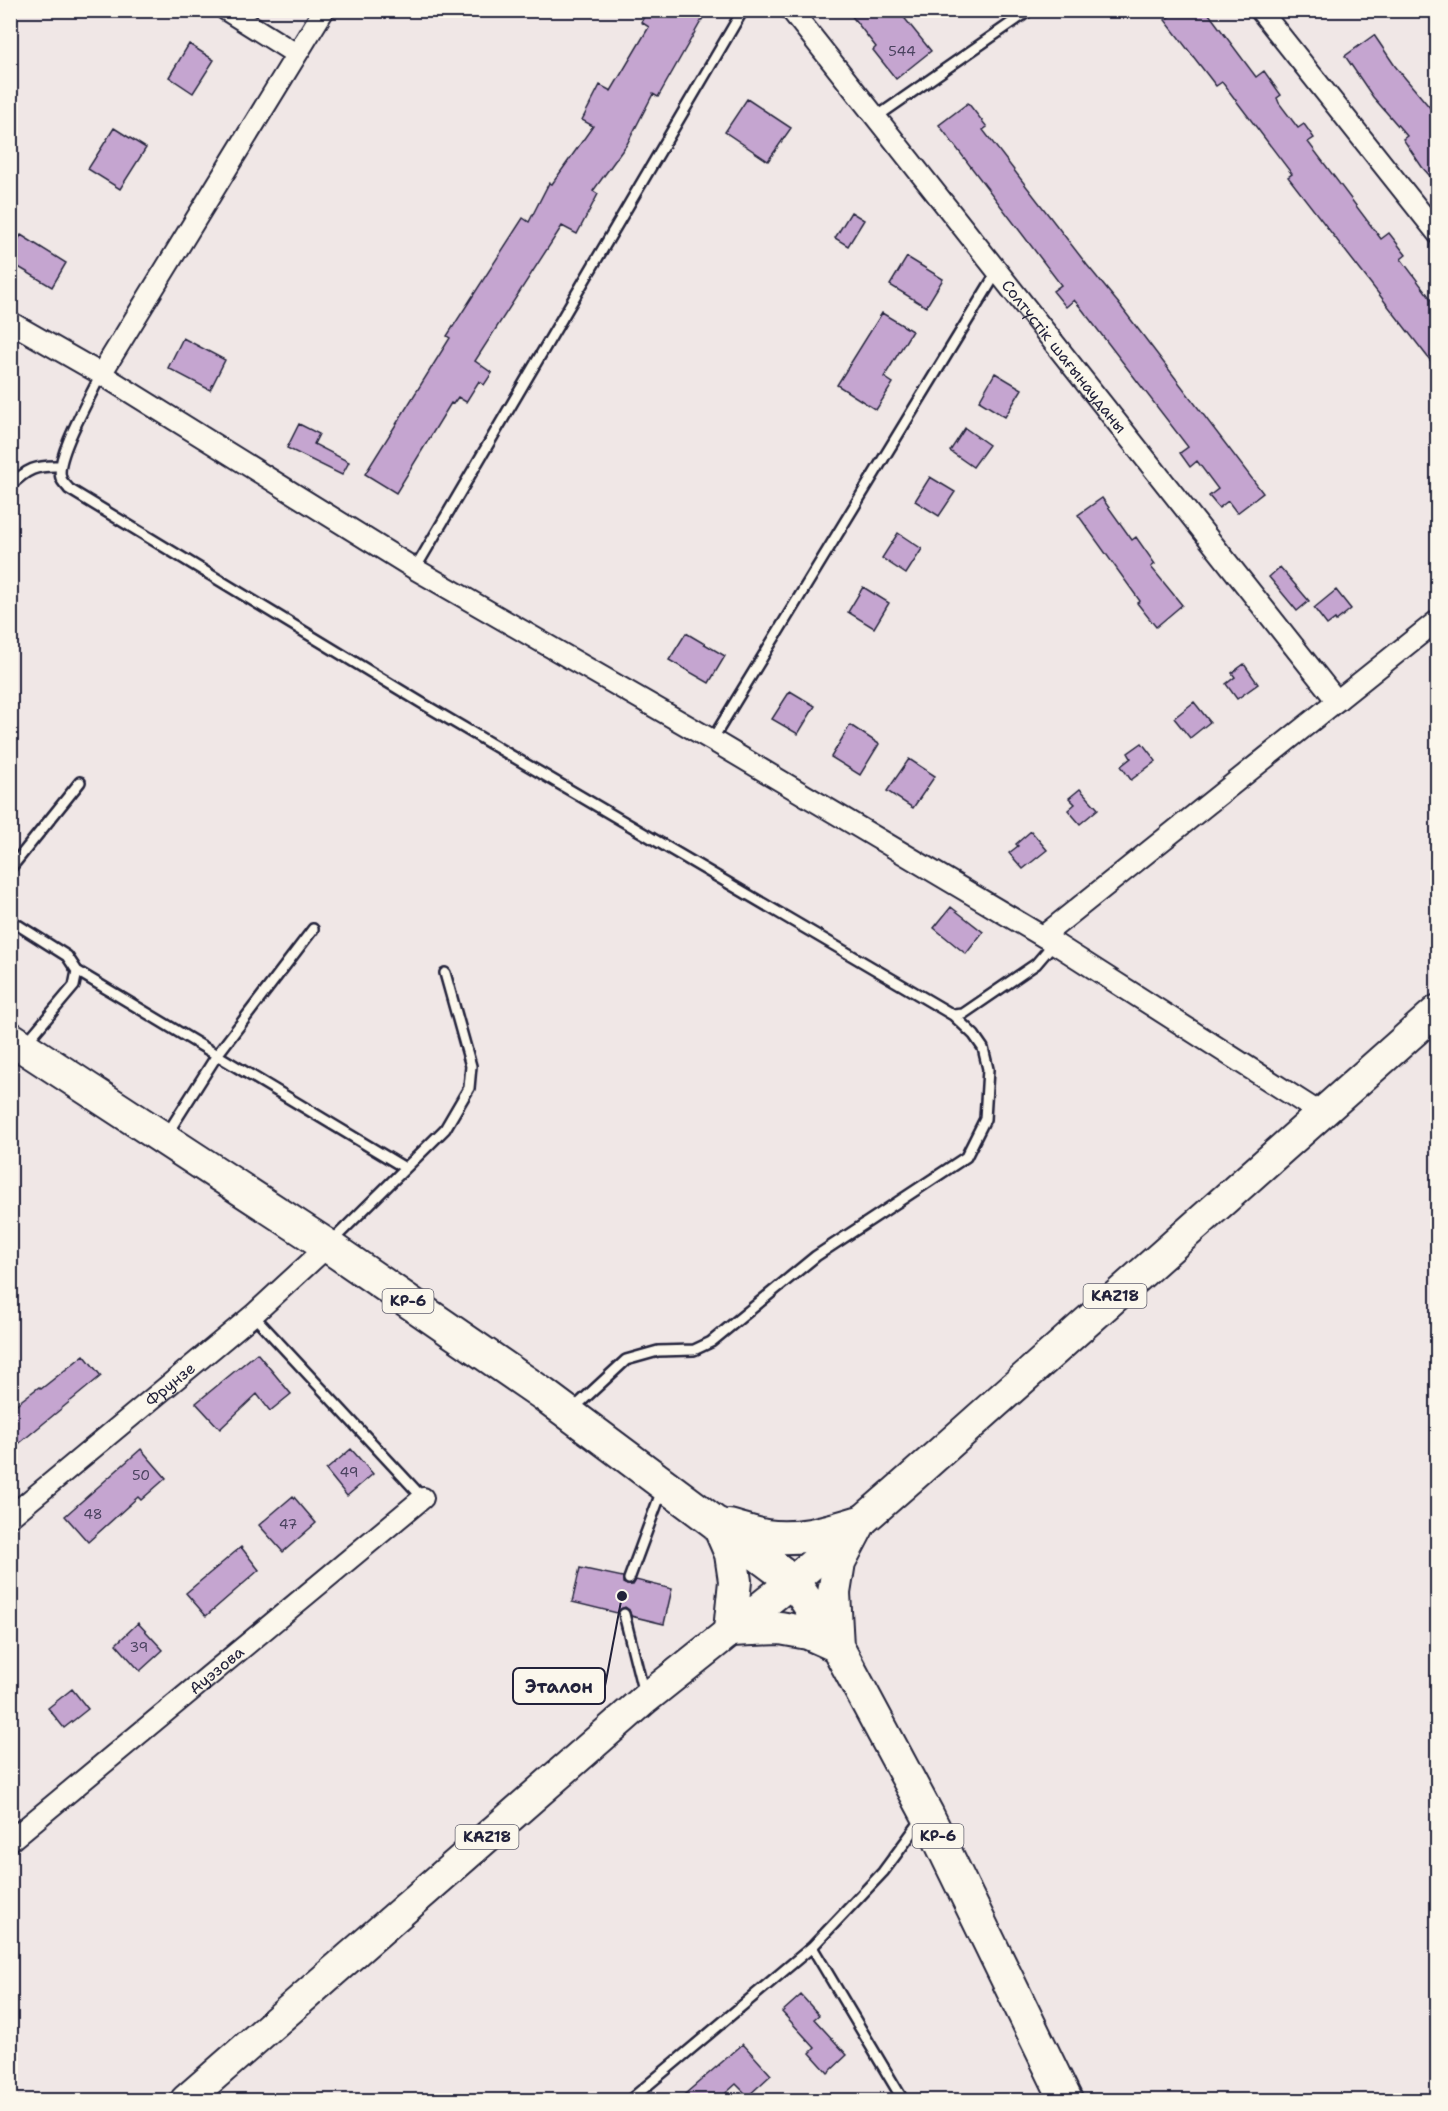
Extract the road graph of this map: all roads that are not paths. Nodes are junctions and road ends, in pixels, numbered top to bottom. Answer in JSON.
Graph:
{"nodes":[{"id":1,"x":226,"y":10,"type":"edge"},
{"id":2,"x":324,"y":10,"type":"edge"},
{"id":3,"x":744,"y":10,"type":"edge"},
{"id":4,"x":791,"y":10,"type":"edge"},
{"id":5,"x":1030,"y":10,"type":"edge"},
{"id":6,"x":1260,"y":10,"type":"edge"},
{"id":7,"x":296,"y":54,"type":"junction"},
{"id":8,"x":875,"y":118,"type":"junction"},
{"id":9,"x":1437,"y":234,"type":"edge"},
{"id":10,"x":997,"y":272,"type":"junction"},
{"id":11,"x":10,"y":322,"type":"edge"},
{"id":12,"x":101,"y":374,"type":"junction"},
{"id":13,"x":60,"y":466,"type":"junction"},
{"id":14,"x":10,"y":486,"type":"edge"},
{"id":15,"x":415,"y":569,"type":"junction"},
{"id":16,"x":1437,"y":620,"type":"edge"},
{"id":17,"x":1337,"y":701,"type":"junction"},
{"id":18,"x":712,"y":740,"type":"junction"},
{"id":19,"x":80,"y":782,"type":"dead end"},
{"id":20,"x":10,"y":869,"type":"edge"},
{"id":21,"x":10,"y":921,"type":"edge"},
{"id":22,"x":313,"y":928,"type":"dead end"},
{"id":23,"x":1049,"y":940,"type":"junction"},
{"id":24,"x":76,"y":971,"type":"junction"},
{"id":25,"x":445,"y":973,"type":"dead end"},
{"id":26,"x":1437,"y":1010,"type":"edge"},
{"id":27,"x":953,"y":1016,"type":"junction"},
{"id":28,"x":17,"y":1042,"type":"edge"},
{"id":29,"x":217,"y":1055,"type":"junction"},
{"id":30,"x":1320,"y":1113,"type":"junction"},
{"id":31,"x":164,"y":1138,"type":"junction"},
{"id":32,"x":405,"y":1168,"type":"junction"},
{"id":33,"x":328,"y":1246,"type":"junction"},
{"id":34,"x":253,"y":1315,"type":"junction"},
{"id":35,"x":569,"y":1413,"type":"junction"},
{"id":36,"x":664,"y":1485,"type":"junction"},
{"id":37,"x":423,"y":1498,"type":"joint"},
{"id":38,"x":10,"y":1517,"type":"edge"},
{"id":39,"x":860,"y":1521,"type":"junction"},
{"id":40,"x":717,"y":1523,"type":"junction"},
{"id":41,"x":629,"y":1579,"type":"dead end"},
{"id":42,"x":792,"y":1581,"type":"junction"},
{"id":43,"x":624,"y":1614,"type":"dead end"},
{"id":44,"x":730,"y":1630,"type":"junction"},
{"id":45,"x":837,"y":1646,"type":"junction"},
{"id":46,"x":645,"y":1699,"type":"junction"},
{"id":47,"x":927,"y":1814,"type":"junction"},
{"id":48,"x":10,"y":1841,"type":"edge"},
{"id":49,"x":813,"y":1947,"type":"junction"},
{"id":50,"x":186,"y":2100,"type":"edge"},
{"id":51,"x":630,"y":2100,"type":"edge"},
{"id":52,"x":903,"y":2100,"type":"edge"},
{"id":53,"x":1066,"y":2100,"type":"edge"}],
"edges":[{"from":1,"to":7,"type":"street"},
{"from":2,"to":7,"type":"street"},
{"from":3,"to":15,"type":"lane"},
{"from":4,"to":8,"type":"street","name":"Солтүстік шағынауданы"},
{"from":5,"to":8,"type":"lane"},
{"from":6,"to":9,"type":"street"},
{"from":7,"to":12,"type":"street"},
{"from":8,"to":10,"type":"street","name":"Солтүстік шағынауданы"},
{"from":10,"to":17,"type":"street","name":"Солтүстік шағынауданы"},
{"from":10,"to":18,"type":"lane"},
{"from":11,"to":12,"type":"street"},
{"from":12,"to":13,"type":"lane"},
{"from":12,"to":15,"type":"street"},
{"from":13,"to":14,"type":"lane"},
{"from":13,"to":27,"type":"lane"},
{"from":15,"to":18,"type":"street"},
{"from":16,"to":17,"type":"street"},
{"from":17,"to":23,"type":"street"},
{"from":18,"to":23,"type":"street"},
{"from":19,"to":20,"type":"lane"},
{"from":21,"to":24,"type":"lane"},
{"from":22,"to":29,"type":"lane"},
{"from":23,"to":27,"type":"lane"},
{"from":23,"to":30,"type":"street"},
{"from":24,"to":28,"type":"lane"},
{"from":24,"to":29,"type":"lane"},
{"from":25,"to":32,"type":"lane"},
{"from":26,"to":30,"type":"main road","number":"KAZ18"},
{"from":27,"to":35,"type":"lane"},
{"from":28,"to":31,"type":"highway","number":"KP-6"},
{"from":29,"to":31,"type":"lane"},
{"from":29,"to":32,"type":"lane"},
{"from":30,"to":39,"type":"main road","number":"KAZ18"},
{"from":31,"to":33,"type":"highway","number":"KP-6"},
{"from":32,"to":33,"type":"lane"},
{"from":33,"to":34,"type":"street","name":"Фрунзе"},
{"from":33,"to":35,"type":"highway","number":"KP-6"},
{"from":34,"to":37,"type":"lane"},
{"from":34,"to":38,"type":"street","name":"Фрунзе"},
{"from":35,"to":36,"type":"highway","number":"KP-6"},
{"from":36,"to":40,"type":"highway","number":"KP-6"},
{"from":36,"to":41,"type":"lane"},
{"from":37,"to":48,"type":"street","name":"Ауэзова"},
{"from":39,"to":40,"type":"highway"},
{"from":39,"to":42,"type":"main road","number":"KAZ18"},
{"from":39,"to":45,"type":"highway"},
{"from":40,"to":42,"type":"highway","number":"KP-6"},
{"from":40,"to":44,"type":"highway"},
{"from":42,"to":44,"type":"main road","number":"KAZ18"},
{"from":42,"to":45,"type":"highway","number":"KP-6"},
{"from":43,"to":46,"type":"lane"},
{"from":44,"to":45,"type":"highway"},
{"from":44,"to":46,"type":"main road","number":"KAZ18"},
{"from":45,"to":47,"type":"highway","number":"KP-6"},
{"from":46,"to":50,"type":"main road","number":"KAZ18"},
{"from":47,"to":49,"type":"lane"},
{"from":47,"to":53,"type":"highway","number":"KP-6"},
{"from":49,"to":51,"type":"lane"},
{"from":49,"to":52,"type":"lane"}]}
